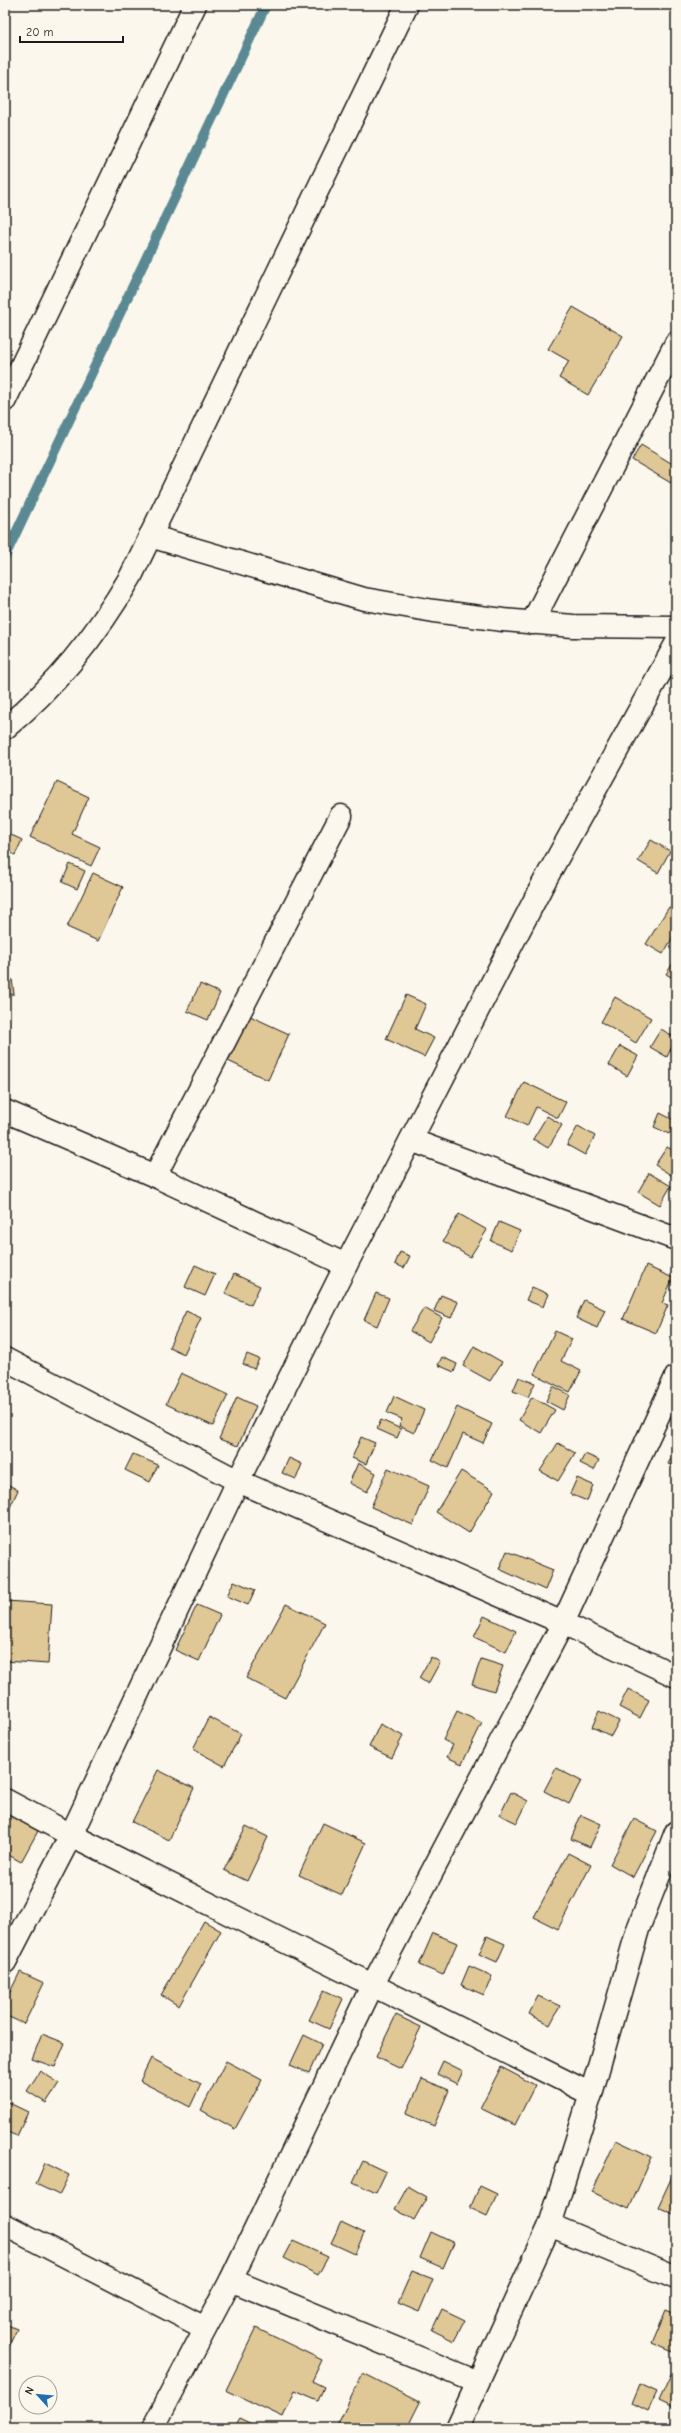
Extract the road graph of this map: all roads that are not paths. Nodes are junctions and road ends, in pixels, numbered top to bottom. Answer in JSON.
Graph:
{"nodes":[{"id":1,"x":195,"y":5,"type":"edge"},
{"id":2,"x":407,"y":5,"type":"edge"},
{"id":3,"x":676,"y":343,"type":"edge"},
{"id":4,"x":5,"y":400,"type":"edge"},
{"id":5,"x":150,"y":536,"type":"junction"},
{"id":6,"x":532,"y":623,"type":"junction"},
{"id":7,"x":676,"y":627,"type":"edge"},
{"id":8,"x":676,"y":644,"type":"edge"},
{"id":9,"x":5,"y":728,"type":"edge"},
{"id":10,"x":341,"y":816,"type":"dead end"},
{"id":11,"x":5,"y":1111,"type":"edge"},
{"id":12,"x":411,"y":1140,"type":"junction"},
{"id":13,"x":155,"y":1176,"type":"junction"},
{"id":14,"x":676,"y":1239,"type":"edge"},
{"id":15,"x":346,"y":1265,"type":"junction"},
{"id":16,"x":5,"y":1358,"type":"edge"},
{"id":17,"x":676,"y":1377,"type":"edge"},
{"id":18,"x":238,"y":1480,"type":"junction"},
{"id":19,"x":563,"y":1623,"type":"junction"},
{"id":20,"x":676,"y":1676,"type":"edge"},
{"id":21,"x":5,"y":1800,"type":"edge"},
{"id":22,"x":676,"y":1832,"type":"edge"},
{"id":23,"x":71,"y":1835,"type":"junction"},
{"id":24,"x":5,"y":1962,"type":"edge"},
{"id":25,"x":372,"y":1986,"type":"junction"},
{"id":26,"x":591,"y":2094,"type":"junction"},
{"id":27,"x":5,"y":2225,"type":"edge"},
{"id":28,"x":550,"y":2225,"type":"junction"},
{"id":29,"x":676,"y":2278,"type":"edge"},
{"id":30,"x":231,"y":2280,"type":"junction"},
{"id":31,"x":205,"y":2328,"type":"junction"},
{"id":32,"x":477,"y":2382,"type":"junction"},
{"id":33,"x":153,"y":2428,"type":"edge"},
{"id":34,"x":456,"y":2428,"type":"edge"}],
"edges":[{"from":1,"to":4,"type":"street"},
{"from":2,"to":5,"type":"street"},
{"from":3,"to":6,"type":"street"},
{"from":5,"to":6,"type":"street"},
{"from":5,"to":9,"type":"street"},
{"from":6,"to":7,"type":"street"},
{"from":8,"to":12,"type":"street"},
{"from":10,"to":13,"type":"street"},
{"from":11,"to":13,"type":"street"},
{"from":12,"to":14,"type":"street"},
{"from":12,"to":15,"type":"street"},
{"from":13,"to":15,"type":"street"},
{"from":15,"to":18,"type":"street"},
{"from":16,"to":18,"type":"street"},
{"from":17,"to":19,"type":"street"},
{"from":18,"to":19,"type":"street"},
{"from":18,"to":23,"type":"street"},
{"from":19,"to":20,"type":"street"},
{"from":19,"to":25,"type":"street"},
{"from":21,"to":23,"type":"street"},
{"from":22,"to":26,"type":"street"},
{"from":23,"to":24,"type":"street"},
{"from":23,"to":25,"type":"street"},
{"from":25,"to":26,"type":"street"},
{"from":25,"to":30,"type":"street"},
{"from":26,"to":28,"type":"street"},
{"from":27,"to":31,"type":"street"},
{"from":28,"to":29,"type":"street"},
{"from":28,"to":32,"type":"street"},
{"from":30,"to":31,"type":"street"},
{"from":30,"to":32,"type":"street"},
{"from":31,"to":33,"type":"street"},
{"from":32,"to":34,"type":"street"}]}
